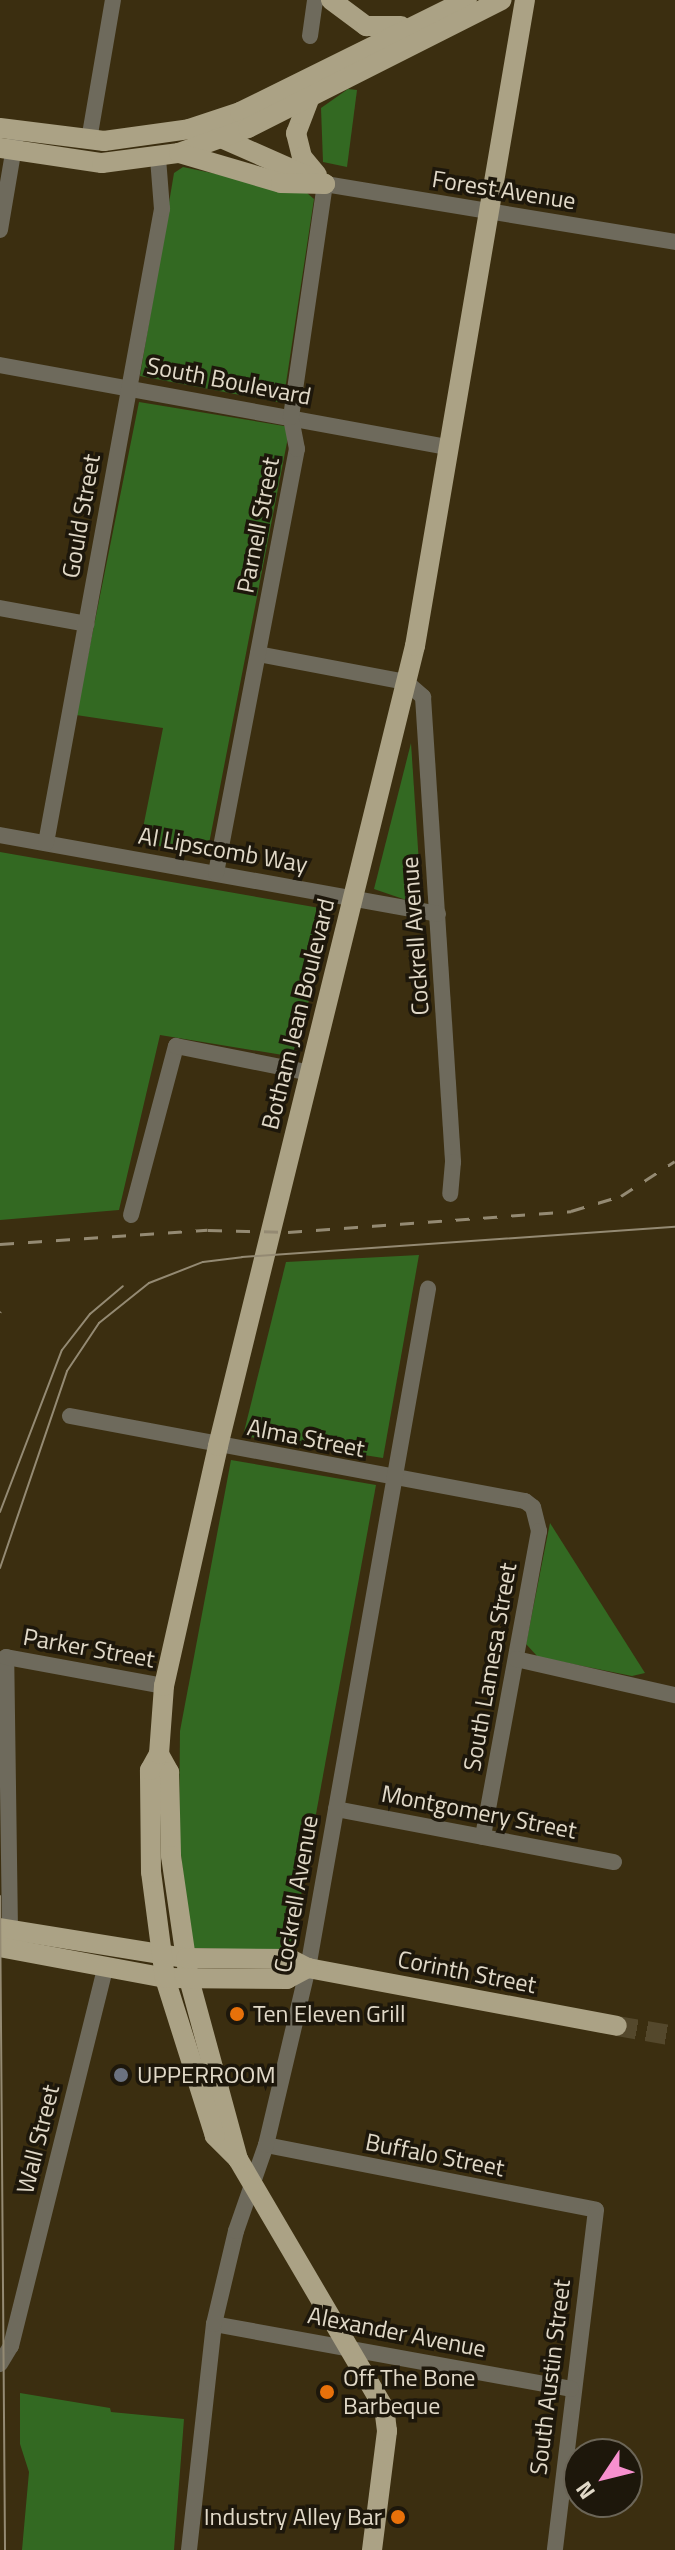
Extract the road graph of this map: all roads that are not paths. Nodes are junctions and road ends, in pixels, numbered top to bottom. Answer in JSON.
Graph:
{"nodes":[{"id":1,"x":113,"y":0,"type":"edge"},
{"id":2,"x":315,"y":0,"type":"edge"},
{"id":3,"x":331,"y":0,"type":"edge"},
{"id":4,"x":501,"y":0,"type":"edge"},
{"id":5,"x":525,"y":0,"type":"edge"},
{"id":6,"x":458,"y":9,"type":"edge"},
{"id":7,"x":417,"y":24,"type":"junction"},
{"id":8,"x":310,"y":36,"type":"dead end"},
{"id":9,"x":310,"y":97,"type":"junction"},
{"id":10,"x":240,"y":112,"type":"junction"},
{"id":11,"x":200,"y":126,"type":"junction"},
{"id":12,"x":7,"y":139,"type":"edge"},
{"id":13,"x":89,"y":140,"type":"junction"},
{"id":14,"x":223,"y":140,"type":"junction"},
{"id":15,"x":179,"y":153,"type":"junction"},
{"id":16,"x":158,"y":158,"type":"junction"},
{"id":17,"x":252,"y":176,"type":"junction"},
{"id":18,"x":325,"y":184,"type":"junction"},
{"id":19,"x":486,"y":212,"type":"junction"},
{"id":20,"x":0,"y":230,"type":"edge"},
{"id":21,"x":675,"y":242,"type":"edge"},
{"id":22,"x":0,"y":365,"type":"edge"},
{"id":23,"x":129,"y":386,"type":"junction"},
{"id":24,"x":291,"y":417,"type":"junction"},
{"id":25,"x":448,"y":447,"type":"junction"},
{"id":26,"x":0,"y":608,"type":"edge"},
{"id":27,"x":87,"y":624,"type":"junction"},
{"id":28,"x":258,"y":654,"type":"junction"},
{"id":29,"x":406,"y":682,"type":"junction"},
{"id":30,"x":0,"y":835,"type":"edge"},
{"id":31,"x":46,"y":843,"type":"junction"},
{"id":32,"x":216,"y":873,"type":"junction"},
{"id":33,"x":353,"y":898,"type":"junction"},
{"id":34,"x":438,"y":914,"type":"junction"},
{"id":35,"x":311,"y":1073,"type":"junction"},
{"id":36,"x":450,"y":1194,"type":"dead end"},
{"id":37,"x":131,"y":1215,"type":"dead end"},
{"id":38,"x":428,"y":1289,"type":"dead end"},
{"id":39,"x":70,"y":1416,"type":"dead end"},
{"id":40,"x":218,"y":1446,"type":"junction"},
{"id":41,"x":396,"y":1479,"type":"junction"},
{"id":42,"x":533,"y":1507,"type":"joint"},
{"id":43,"x":516,"y":1659,"type":"junction"},
{"id":44,"x":164,"y":1686,"type":"junction"},
{"id":45,"x":675,"y":1695,"type":"edge"},
{"id":46,"x":159,"y":1754,"type":"junction"},
{"id":47,"x":336,"y":1809,"type":"junction"},
{"id":48,"x":483,"y":1837,"type":"junction"},
{"id":49,"x":614,"y":1862,"type":"dead end"},
{"id":50,"x":3,"y":1935,"type":"edge"},
{"id":51,"x":162,"y":1956,"type":"junction"},
{"id":52,"x":186,"y":1958,"type":"junction"},
{"id":53,"x":308,"y":1968,"type":"junction"},
{"id":54,"x":105,"y":1969,"type":"junction"},
{"id":55,"x":165,"y":1978,"type":"junction"},
{"id":56,"x":189,"y":1979,"type":"junction"},
{"id":57,"x":617,"y":2026,"type":"tunnel mouth"},
{"id":58,"x":266,"y":2145,"type":"junction"},
{"id":59,"x":238,"y":2159,"type":"junction"},
{"id":60,"x":253,"y":2185,"type":"junction"},
{"id":61,"x":596,"y":2210,"type":"joint"},
{"id":62,"x":214,"y":2324,"type":"junction"},
{"id":63,"x":351,"y":2347,"type":"junction"},
{"id":64,"x":0,"y":2364,"type":"edge"},
{"id":65,"x":571,"y":2389,"type":"junction"},
{"id":66,"x":189,"y":2550,"type":"edge"},
{"id":67,"x":372,"y":2550,"type":"edge"},
{"id":68,"x":555,"y":2550,"type":"edge"}],
"edges":[{"from":1,"to":13,"type":"street"},
{"from":2,"to":8,"type":"street"},
{"from":3,"to":7,"type":"main road"},
{"from":4,"to":6,"type":"main road"},
{"from":5,"to":19,"type":"main road"},
{"from":6,"to":7,"type":"main road"},
{"from":6,"to":9,"type":"main road"},
{"from":7,"to":10,"type":"main road"},
{"from":9,"to":14,"type":"main road"},
{"from":9,"to":18,"type":"main road"},
{"from":10,"to":11,"type":"main road"},
{"from":10,"to":14,"type":"main road"},
{"from":11,"to":13,"type":"main road"},
{"from":11,"to":14,"type":"main road"},
{"from":12,"to":13,"type":"main road"},
{"from":12,"to":16,"type":"main road"},
{"from":12,"to":20,"type":"street"},
{"from":14,"to":15,"type":"main road"},
{"from":14,"to":17,"type":"main road"},
{"from":14,"to":18,"type":"main road"},
{"from":15,"to":16,"type":"main road"},
{"from":15,"to":17,"type":"main road"},
{"from":16,"to":23,"type":"street","name":"Gould Street"},
{"from":17,"to":18,"type":"main road"},
{"from":18,"to":19,"type":"street","name":"Forest Avenue"},
{"from":18,"to":24,"type":"street","name":"Parnell Street"},
{"from":19,"to":21,"type":"street","name":"Forest Avenue"},
{"from":19,"to":25,"type":"main road","name":"Botham Jean Boulevard"},
{"from":22,"to":23,"type":"street","name":"South Boulevard"},
{"from":23,"to":24,"type":"street","name":"South Boulevard"},
{"from":23,"to":27,"type":"street","name":"Gould Street"},
{"from":24,"to":25,"type":"street","name":"South Boulevard"},
{"from":24,"to":28,"type":"street","name":"Parnell Street"},
{"from":25,"to":29,"type":"main road","name":"Botham Jean Boulevard"},
{"from":26,"to":27,"type":"street"},
{"from":27,"to":31,"type":"street","name":"Gould Street"},
{"from":28,"to":29,"type":"street"},
{"from":28,"to":32,"type":"street","name":"Parnell Street"},
{"from":29,"to":33,"type":"main road","name":"Botham Jean Boulevard"},
{"from":29,"to":34,"type":"street","name":"Cockrell Avenue"},
{"from":30,"to":31,"type":"street","name":"Al Lipscomb Way"},
{"from":31,"to":32,"type":"street","name":"Al Lipscomb Way"},
{"from":32,"to":33,"type":"street","name":"Al Lipscomb Way"},
{"from":33,"to":34,"type":"street","name":"Al Lipscomb Way"},
{"from":33,"to":35,"type":"main road","name":"Botham Jean Boulevard"},
{"from":34,"to":36,"type":"street","name":"Cockrell Avenue"},
{"from":35,"to":37,"type":"street"},
{"from":35,"to":40,"type":"main road","name":"Botham Jean Boulevard"},
{"from":38,"to":41,"type":"street","name":"Cockrell Avenue"},
{"from":39,"to":40,"type":"street","name":"Alma Street"},
{"from":40,"to":41,"type":"street","name":"Alma Street"},
{"from":40,"to":44,"type":"main road","name":"Botham Jean Boulevard"},
{"from":41,"to":42,"type":"street","name":"Alma Street"},
{"from":41,"to":47,"type":"street","name":"Cockrell Avenue"},
{"from":42,"to":43,"type":"street","name":"South Lamesa Street"},
{"from":43,"to":45,"type":"street"},
{"from":43,"to":48,"type":"street","name":"South Lamesa Street"},
{"from":44,"to":46,"type":"main road","name":"Botham Jean Boulevard"},
{"from":44,"to":50,"type":"street","name":"Parker Street"},
{"from":46,"to":51,"type":"main road","name":"Botham Jean Boulevard"},
{"from":46,"to":52,"type":"main road","name":"Botham Jean Boulevard"},
{"from":47,"to":48,"type":"street","name":"Montgomery Street"},
{"from":47,"to":53,"type":"street","name":"Cockrell Avenue"},
{"from":48,"to":49,"type":"street","name":"Montgomery Street"},
{"from":50,"to":51,"type":"main road","name":"Corinth Street"},
{"from":50,"to":54,"type":"main road","name":"Corinth Street"},
{"from":51,"to":52,"type":"main road","name":"Corinth Street"},
{"from":51,"to":55,"type":"main road","name":"Botham Jean Boulevard"},
{"from":52,"to":53,"type":"main road","name":"Corinth Street"},
{"from":52,"to":56,"type":"main road","name":"Botham Jean Boulevard"},
{"from":53,"to":56,"type":"main road","name":"Corinth Street"},
{"from":53,"to":57,"type":"main road","name":"Corinth Street"},
{"from":53,"to":58,"type":"street","name":"Cockrell Avenue"},
{"from":54,"to":55,"type":"main road","name":"Corinth Street"},
{"from":54,"to":64,"type":"street","name":"Wall Street"},
{"from":55,"to":56,"type":"main road","name":"Corinth Street"},
{"from":55,"to":59,"type":"main road","name":"Botham Jean Boulevard"},
{"from":56,"to":59,"type":"main road","name":"Botham Jean Boulevard"},
{"from":58,"to":60,"type":"street","name":"Cockrell Avenue"},
{"from":58,"to":61,"type":"street","name":"Buffalo Street"},
{"from":59,"to":60,"type":"main road","name":"Botham Jean Boulevard"},
{"from":60,"to":62,"type":"street","name":"Cockrell Avenue"},
{"from":60,"to":63,"type":"main road","name":"Botham Jean Boulevard"},
{"from":61,"to":65,"type":"street","name":"South Austin Street"},
{"from":62,"to":63,"type":"street","name":"Alexander Avenue"},
{"from":62,"to":66,"type":"street","name":"Cockrell Avenue"},
{"from":63,"to":65,"type":"street","name":"Alexander Avenue"},
{"from":63,"to":67,"type":"main road","name":"Botham Jean Boulevard"},
{"from":65,"to":68,"type":"street","name":"South Austin Street"}]}
